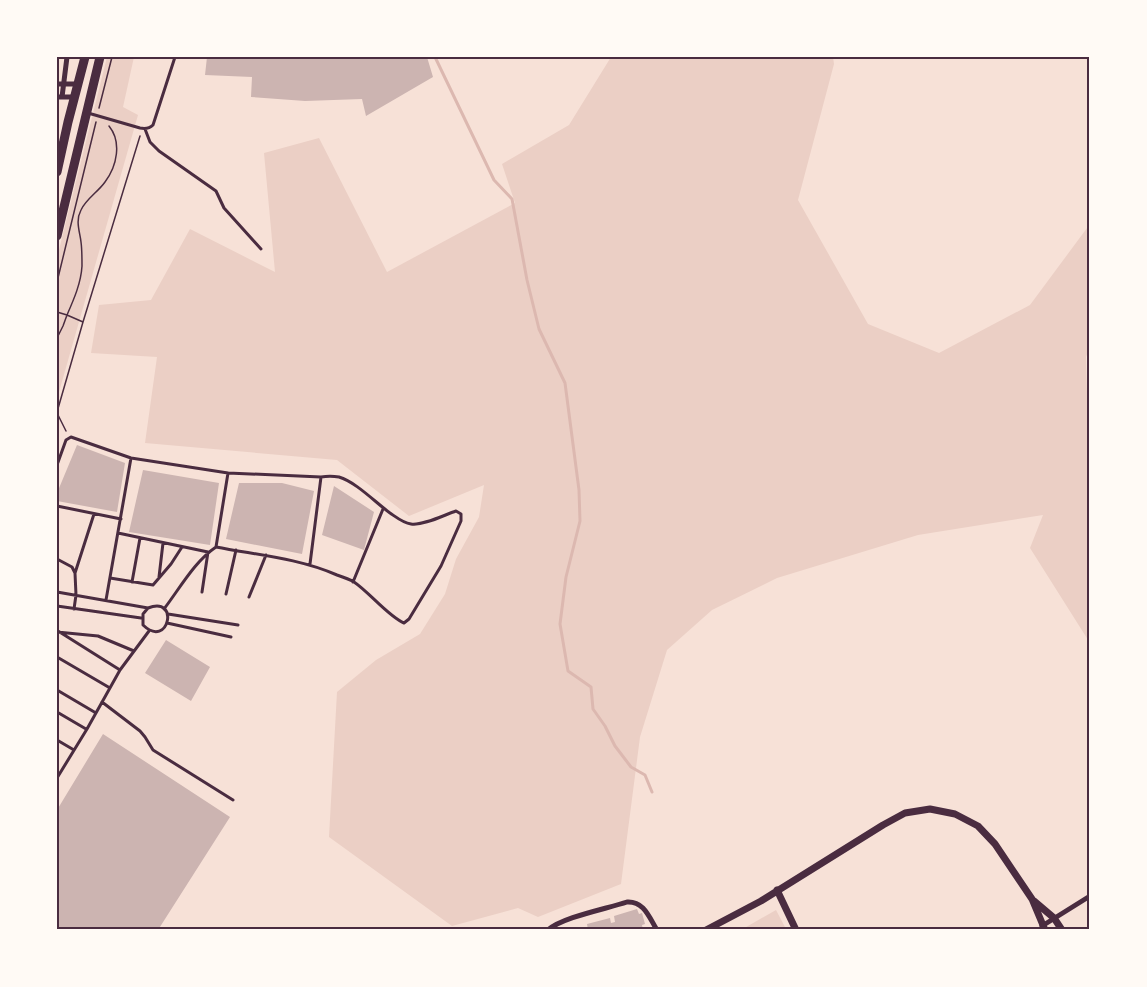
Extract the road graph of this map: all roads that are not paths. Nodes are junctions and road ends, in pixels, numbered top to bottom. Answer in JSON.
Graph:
{"nodes":[{"id":1,"x":67,"y":57,"type":"edge"},
{"id":2,"x":86,"y":57,"type":"edge"},
{"id":3,"x":100,"y":57,"type":"edge"},
{"id":4,"x":175,"y":57,"type":"edge"},
{"id":5,"x":57,"y":84,"type":"edge"},
{"id":6,"x":64,"y":84,"type":"junction"},
{"id":7,"x":78,"y":84,"type":"junction"},
{"id":8,"x":59,"y":97,"type":"edge"},
{"id":9,"x":75,"y":97,"type":"junction"},
{"id":10,"x":86,"y":112,"type":"junction"},
{"id":11,"x":144,"y":128,"type":"junction"},
{"id":12,"x":57,"y":172,"type":"edge"},
{"id":13,"x":57,"y":236,"type":"edge"},
{"id":14,"x":261,"y":249,"type":"dead end"},
{"id":15,"x":131,"y":458,"type":"junction"},
{"id":16,"x":57,"y":465,"type":"edge"},
{"id":17,"x":228,"y":473,"type":"junction"},
{"id":18,"x":321,"y":477,"type":"junction"},
{"id":19,"x":57,"y":506,"type":"edge"},
{"id":20,"x":384,"y":508,"type":"junction"},
{"id":21,"x":94,"y":514,"type":"junction"},
{"id":22,"x":121,"y":519,"type":"junction"},
{"id":23,"x":118,"y":534,"type":"junction"},
{"id":24,"x":140,"y":538,"type":"junction"},
{"id":25,"x":163,"y":543,"type":"junction"},
{"id":26,"x":216,"y":546,"type":"junction"},
{"id":27,"x":182,"y":547,"type":"junction"},
{"id":28,"x":236,"y":550,"type":"junction"},
{"id":29,"x":208,"y":552,"type":"junction"},
{"id":30,"x":266,"y":555,"type":"junction"},
{"id":31,"x":57,"y":559,"type":"edge"},
{"id":32,"x":310,"y":564,"type":"junction"},
{"id":33,"x":75,"y":573,"type":"junction"},
{"id":34,"x":159,"y":577,"type":"junction"},
{"id":35,"x":110,"y":578,"type":"junction"},
{"id":36,"x":132,"y":582,"type":"junction"},
{"id":37,"x":353,"y":582,"type":"junction"},
{"id":38,"x":57,"y":592,"type":"edge"},
{"id":39,"x":202,"y":592,"type":"dead end"},
{"id":40,"x":226,"y":594,"type":"dead end"},
{"id":41,"x":76,"y":595,"type":"junction"},
{"id":42,"x":249,"y":597,"type":"dead end"},
{"id":43,"x":105,"y":600,"type":"junction"},
{"id":44,"x":57,"y":606,"type":"edge"},
{"id":45,"x":148,"y":608,"type":"junction"},
{"id":46,"x":74,"y":609,"type":"junction"},
{"id":47,"x":164,"y":609,"type":"junction"},
{"id":48,"x":168,"y":614,"type":"junction"},
{"id":49,"x":142,"y":618,"type":"junction"},
{"id":50,"x":168,"y":623,"type":"junction"},
{"id":51,"x":238,"y":625,"type":"dead end"},
{"id":52,"x":57,"y":631,"type":"edge"},
{"id":53,"x":149,"y":631,"type":"junction"},
{"id":54,"x":231,"y":637,"type":"dead end"},
{"id":55,"x":134,"y":651,"type":"junction"},
{"id":56,"x":57,"y":657,"type":"edge"},
{"id":57,"x":120,"y":670,"type":"junction"},
{"id":58,"x":110,"y":688,"type":"junction"},
{"id":59,"x":57,"y":690,"type":"edge"},
{"id":60,"x":102,"y":702,"type":"junction"},
{"id":61,"x":57,"y":712,"type":"edge"},
{"id":62,"x":96,"y":713,"type":"junction"},
{"id":63,"x":87,"y":729,"type":"junction"},
{"id":64,"x":57,"y":740,"type":"edge"},
{"id":65,"x":74,"y":750,"type":"junction"},
{"id":66,"x":58,"y":773,"type":"edge"},
{"id":67,"x":57,"y":778,"type":"edge"},
{"id":68,"x":233,"y":800,"type":"dead end"},
{"id":69,"x":777,"y":890,"type":"junction"},
{"id":70,"x":1090,"y":896,"type":"edge"},
{"id":71,"x":1032,"y":899,"type":"junction"},
{"id":72,"x":1054,"y":918,"type":"junction"},
{"id":73,"x":1043,"y":928,"type":"edge"},
{"id":74,"x":548,"y":930,"type":"edge"},
{"id":75,"x":657,"y":930,"type":"edge"},
{"id":76,"x":706,"y":930,"type":"edge"},
{"id":77,"x":796,"y":930,"type":"edge"},
{"id":78,"x":1062,"y":930,"type":"edge"}],
"edges":[{"from":1,"to":6,"type":"street"},
{"from":2,"to":7,"type":"highway"},
{"from":3,"to":10,"type":"highway"},
{"from":4,"to":11,"type":"lane"},
{"from":5,"to":6,"type":"street"},
{"from":6,"to":7,"type":"street"},
{"from":6,"to":8,"type":"street"},
{"from":7,"to":9,"type":"highway"},
{"from":8,"to":9,"type":"street"},
{"from":9,"to":12,"type":"highway"},
{"from":10,"to":11,"type":"lane"},
{"from":10,"to":13,"type":"highway"},
{"from":11,"to":14,"type":"lane"},
{"from":15,"to":16,"type":"lane"},
{"from":15,"to":17,"type":"lane"},
{"from":15,"to":22,"type":"lane"},
{"from":17,"to":18,"type":"lane"},
{"from":17,"to":26,"type":"lane"},
{"from":18,"to":20,"type":"lane"},
{"from":18,"to":32,"type":"lane"},
{"from":19,"to":21,"type":"lane"},
{"from":20,"to":37,"type":"lane"},
{"from":20,"to":37,"type":"lane"},
{"from":21,"to":22,"type":"lane"},
{"from":21,"to":33,"type":"lane"},
{"from":22,"to":23,"type":"lane"},
{"from":23,"to":24,"type":"lane"},
{"from":23,"to":35,"type":"lane"},
{"from":24,"to":25,"type":"lane"},
{"from":24,"to":36,"type":"lane"},
{"from":25,"to":27,"type":"lane"},
{"from":25,"to":34,"type":"lane"},
{"from":26,"to":28,"type":"lane"},
{"from":26,"to":29,"type":"lane"},
{"from":27,"to":29,"type":"lane"},
{"from":27,"to":34,"type":"lane"},
{"from":28,"to":30,"type":"lane"},
{"from":28,"to":40,"type":"lane"},
{"from":29,"to":39,"type":"lane"},
{"from":29,"to":47,"type":"lane"},
{"from":30,"to":32,"type":"lane"},
{"from":30,"to":42,"type":"lane"},
{"from":31,"to":33,"type":"lane"},
{"from":32,"to":37,"type":"lane"},
{"from":33,"to":41,"type":"lane"},
{"from":34,"to":36,"type":"lane"},
{"from":35,"to":36,"type":"lane"},
{"from":35,"to":43,"type":"lane"},
{"from":38,"to":41,"type":"lane"},
{"from":41,"to":43,"type":"lane"},
{"from":41,"to":46,"type":"lane"},
{"from":43,"to":45,"type":"lane"},
{"from":44,"to":46,"type":"lane"},
{"from":45,"to":47,"type":"lane"},
{"from":45,"to":49,"type":"lane"},
{"from":46,"to":49,"type":"lane"},
{"from":47,"to":48,"type":"lane"},
{"from":48,"to":50,"type":"lane"},
{"from":48,"to":51,"type":"lane"},
{"from":49,"to":53,"type":"lane"},
{"from":50,"to":53,"type":"lane"},
{"from":50,"to":54,"type":"lane"},
{"from":52,"to":55,"type":"lane"},
{"from":52,"to":57,"type":"lane"},
{"from":53,"to":55,"type":"lane"},
{"from":55,"to":57,"type":"lane"},
{"from":56,"to":58,"type":"lane"},
{"from":57,"to":58,"type":"lane"},
{"from":58,"to":60,"type":"lane"},
{"from":59,"to":62,"type":"lane"},
{"from":60,"to":62,"type":"lane"},
{"from":60,"to":68,"type":"lane"},
{"from":61,"to":63,"type":"lane"},
{"from":62,"to":63,"type":"lane"},
{"from":63,"to":65,"type":"lane"},
{"from":64,"to":65,"type":"lane"},
{"from":65,"to":66,"type":"lane"},
{"from":66,"to":67,"type":"lane"},
{"from":69,"to":71,"type":"street"},
{"from":69,"to":76,"type":"street"},
{"from":69,"to":77,"type":"street"},
{"from":70,"to":72,"type":"street"},
{"from":71,"to":72,"type":"street"},
{"from":71,"to":73,"type":"street"},
{"from":72,"to":73,"type":"street"},
{"from":72,"to":78,"type":"street"},
{"from":74,"to":75,"type":"street"}]}
